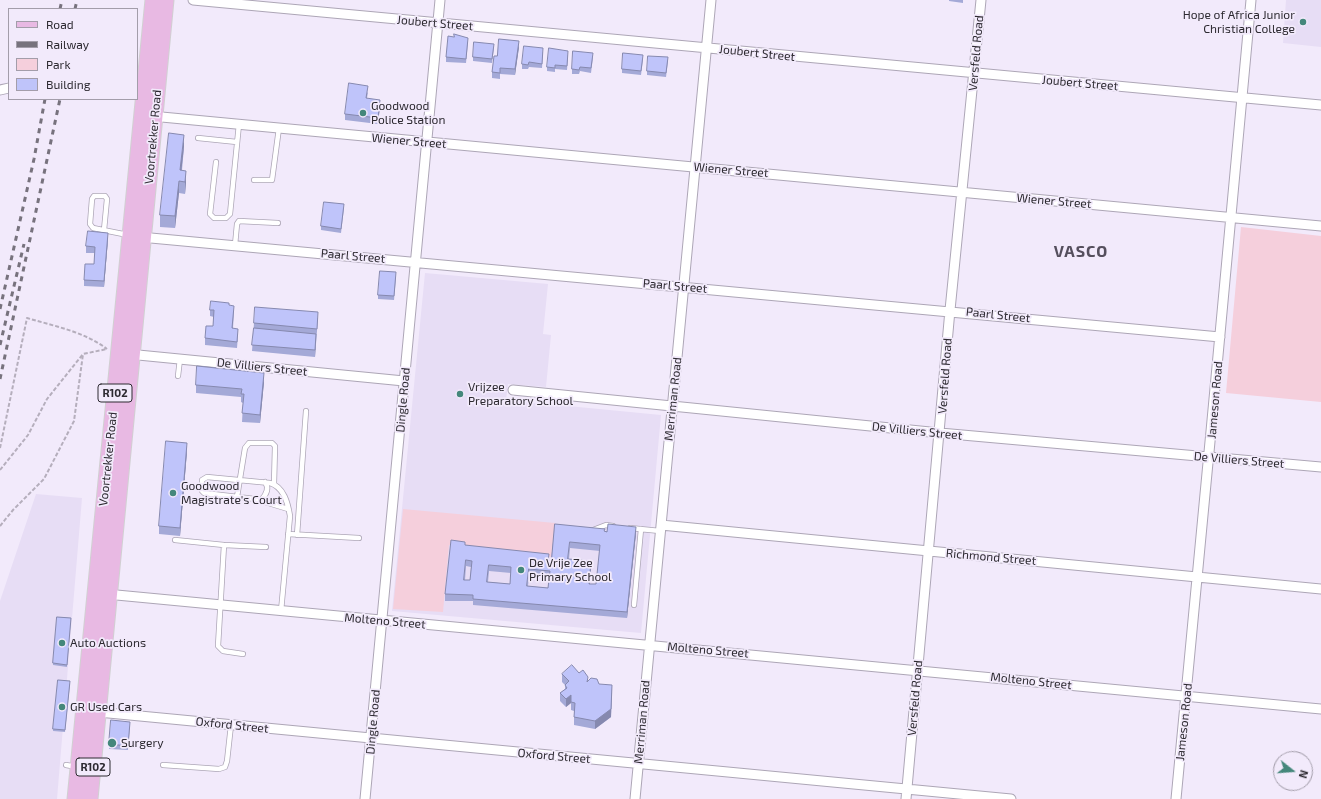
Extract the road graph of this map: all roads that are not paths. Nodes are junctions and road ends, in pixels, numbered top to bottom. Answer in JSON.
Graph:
{"nodes":[{"id":1,"x":153,"y":0,"type":"edge"},
{"id":2,"x":166,"y":0,"type":"edge"},
{"id":3,"x":193,"y":0,"type":"edge"},
{"id":4,"x":440,"y":0,"type":"edge"},
{"id":5,"x":711,"y":0,"type":"edge"},
{"id":6,"x":981,"y":0,"type":"edge"},
{"id":7,"x":1252,"y":0,"type":"edge"},
{"id":8,"x":437,"y":23,"type":"junction"},
{"id":9,"x":706,"y":48,"type":"junction"},
{"id":10,"x":974,"y":74,"type":"junction"},
{"id":11,"x":1242,"y":98,"type":"junction"},
{"id":12,"x":1321,"y":106,"type":"edge"},
{"id":13,"x":148,"y":116,"type":"junction"},
{"id":14,"x":239,"y":124,"type":"junction"},
{"id":15,"x":279,"y":128,"type":"junction"},
{"id":16,"x":198,"y":138,"type":"dead end"},
{"id":17,"x":237,"y":142,"type":"junction"},
{"id":18,"x":426,"y":142,"type":"junction"},
{"id":19,"x":216,"y":162,"type":"dead end"},
{"id":20,"x":695,"y":167,"type":"junction"},
{"id":21,"x":254,"y":180,"type":"dead end"},
{"id":22,"x":963,"y":192,"type":"junction"},
{"id":23,"x":1230,"y":218,"type":"junction"},
{"id":24,"x":278,"y":223,"type":"dead end"},
{"id":25,"x":1321,"y":226,"type":"edge"},
{"id":26,"x":104,"y":230,"type":"junction"},
{"id":27,"x":137,"y":236,"type":"junction"},
{"id":28,"x":235,"y":245,"type":"junction"},
{"id":29,"x":415,"y":262,"type":"junction"},
{"id":30,"x":684,"y":287,"type":"junction"},
{"id":31,"x":950,"y":310,"type":"junction"},
{"id":32,"x":1220,"y":337,"type":"junction"},
{"id":33,"x":125,"y":354,"type":"junction"},
{"id":34,"x":180,"y":359,"type":"junction"},
{"id":35,"x":178,"y":376,"type":"dead end"},
{"id":36,"x":404,"y":381,"type":"junction"},
{"id":37,"x":513,"y":390,"type":"dead end"},
{"id":38,"x":672,"y":406,"type":"junction"},
{"id":39,"x":306,"y":411,"type":"dead end"},
{"id":40,"x":940,"y":433,"type":"junction"},
{"id":41,"x":1209,"y":457,"type":"junction"},
{"id":42,"x":1321,"y":467,"type":"edge"},
{"id":43,"x":240,"y":480,"type":"junction"},
{"id":44,"x":265,"y":482,"type":"junction"},
{"id":45,"x":274,"y":484,"type":"junction"},
{"id":46,"x":238,"y":497,"type":"junction"},
{"id":47,"x":261,"y":500,"type":"junction"},
{"id":48,"x":288,"y":509,"type":"junction"},
{"id":49,"x":620,"y":527,"type":"edge"},
{"id":50,"x":627,"y":528,"type":"edge"},
{"id":51,"x":661,"y":528,"type":"junction"},
{"id":52,"x":589,"y":529,"type":"edge"},
{"id":53,"x":641,"y":529,"type":"junction"},
{"id":54,"x":288,"y":534,"type":"junction"},
{"id":55,"x":297,"y":535,"type":"junction"},
{"id":56,"x":359,"y":538,"type":"dead end"},
{"id":57,"x":175,"y":540,"type":"dead end"},
{"id":58,"x":224,"y":545,"type":"junction"},
{"id":59,"x":266,"y":547,"type":"dead end"},
{"id":60,"x":929,"y":551,"type":"junction"},
{"id":61,"x":1198,"y":577,"type":"junction"},
{"id":62,"x":1321,"y":589,"type":"edge"},
{"id":63,"x":102,"y":593,"type":"junction"},
{"id":64,"x":220,"y":605,"type":"junction"},
{"id":65,"x":634,"y":605,"type":"dead end"},
{"id":66,"x":281,"y":612,"type":"junction"},
{"id":67,"x":382,"y":620,"type":"junction"},
{"id":68,"x":650,"y":644,"type":"junction"},
{"id":69,"x":243,"y":654,"type":"dead end"},
{"id":70,"x":918,"y":670,"type":"junction"},
{"id":71,"x":1186,"y":696,"type":"junction"},
{"id":72,"x":1321,"y":709,"type":"edge"},
{"id":73,"x":98,"y":712,"type":"junction"},
{"id":74,"x":231,"y":725,"type":"junction"},
{"id":75,"x":371,"y":739,"type":"junction"},
{"id":76,"x":638,"y":764,"type":"junction"},
{"id":77,"x":163,"y":765,"type":"dead end"},
{"id":78,"x":907,"y":789,"type":"junction"},
{"id":79,"x":75,"y":799,"type":"edge"},
{"id":80,"x":90,"y":799,"type":"edge"},
{"id":81,"x":365,"y":799,"type":"edge"},
{"id":82,"x":635,"y":799,"type":"edge"},
{"id":83,"x":906,"y":799,"type":"edge"},
{"id":84,"x":1011,"y":799,"type":"edge"},
{"id":85,"x":1176,"y":799,"type":"edge"}],
"edges":[{"from":1,"to":13,"type":"main road","name":"Voortrekker Road","number":"R102"},
{"from":2,"to":13,"type":"main road","name":"Voortrekker Road","number":"R102"},
{"from":3,"to":8,"type":"street","name":"Joubert Street"},
{"from":4,"to":8,"type":"street","name":"Dingle Road"},
{"from":5,"to":9,"type":"street","name":"Merriman Road"},
{"from":6,"to":10,"type":"street","name":"Versfeld Road"},
{"from":7,"to":11,"type":"street","name":"Jameson Road"},
{"from":8,"to":9,"type":"street","name":"Joubert Street"},
{"from":8,"to":18,"type":"street","name":"Dingle Road"},
{"from":9,"to":10,"type":"street","name":"Joubert Street"},
{"from":9,"to":20,"type":"street","name":"Merriman Road"},
{"from":10,"to":11,"type":"street","name":"Joubert Street"},
{"from":10,"to":22,"type":"street","name":"Versfeld Road"},
{"from":11,"to":12,"type":"street","name":"Joubert Street"},
{"from":11,"to":23,"type":"street","name":"Jameson Road"},
{"from":13,"to":14,"type":"street","name":"Wiener Street"},
{"from":13,"to":27,"type":"main road","name":"Voortrekker Road","number":"R102"},
{"from":14,"to":15,"type":"street","name":"Wiener Street"},
{"from":14,"to":17,"type":"lane"},
{"from":15,"to":18,"type":"street","name":"Wiener Street"},
{"from":15,"to":21,"type":"lane"},
{"from":16,"to":17,"type":"lane"},
{"from":17,"to":19,"type":"lane"},
{"from":18,"to":20,"type":"street","name":"Wiener Street"},
{"from":18,"to":29,"type":"street","name":"Dingle Road"},
{"from":20,"to":22,"type":"street","name":"Wiener Street"},
{"from":20,"to":30,"type":"street","name":"Merriman Road"},
{"from":22,"to":23,"type":"street","name":"Wiener Street"},
{"from":22,"to":31,"type":"street","name":"Versfeld Road"},
{"from":23,"to":25,"type":"street","name":"Wiener Street"},
{"from":23,"to":32,"type":"street","name":"Jameson Road"},
{"from":24,"to":28,"type":"lane"},
{"from":26,"to":26,"type":"lane"},
{"from":26,"to":27,"type":"lane"},
{"from":27,"to":28,"type":"street","name":"Paarl Street"},
{"from":27,"to":33,"type":"main road","name":"Voortrekker Road","number":"R102"},
{"from":28,"to":29,"type":"street","name":"Paarl Street"},
{"from":29,"to":30,"type":"street","name":"Paarl Street"},
{"from":29,"to":36,"type":"street","name":"Dingle Road"},
{"from":30,"to":31,"type":"street","name":"Paarl Street"},
{"from":30,"to":38,"type":"street","name":"Merriman Road"},
{"from":31,"to":32,"type":"street","name":"Paarl Street"},
{"from":31,"to":40,"type":"street","name":"Versfeld Road"},
{"from":32,"to":41,"type":"street","name":"Jameson Road"},
{"from":33,"to":34,"type":"street","name":"De Villiers Street"},
{"from":33,"to":63,"type":"main road","name":"Voortrekker Road","number":"R102"},
{"from":34,"to":35,"type":"lane"},
{"from":34,"to":36,"type":"street","name":"De Villiers Street"},
{"from":36,"to":67,"type":"street","name":"Dingle Road"},
{"from":37,"to":38,"type":"street","name":"De Villiers Street"},
{"from":38,"to":40,"type":"street","name":"De Villiers Street"},
{"from":38,"to":51,"type":"street","name":"Merriman Road"},
{"from":39,"to":55,"type":"lane"},
{"from":40,"to":41,"type":"street","name":"De Villiers Street"},
{"from":40,"to":60,"type":"street","name":"Versfeld Road"},
{"from":41,"to":42,"type":"street","name":"De Villiers Street"},
{"from":41,"to":61,"type":"street","name":"Jameson Road"},
{"from":43,"to":44,"type":"lane"},
{"from":43,"to":45,"type":"lane"},
{"from":43,"to":46,"type":"lane"},
{"from":43,"to":46,"type":"lane"},
{"from":44,"to":45,"type":"lane"},
{"from":44,"to":47,"type":"lane"},
{"from":45,"to":48,"type":"lane"},
{"from":46,"to":47,"type":"lane"},
{"from":47,"to":48,"type":"lane"},
{"from":48,"to":54,"type":"lane"},
{"from":49,"to":52,"type":"lane"},
{"from":50,"to":53,"type":"lane"},
{"from":51,"to":53,"type":"lane"},
{"from":51,"to":60,"type":"street","name":"Richmond Street"},
{"from":51,"to":68,"type":"street","name":"Merriman Road"},
{"from":53,"to":65,"type":"lane"},
{"from":54,"to":55,"type":"lane"},
{"from":54,"to":66,"type":"lane"},
{"from":55,"to":56,"type":"lane"},
{"from":57,"to":58,"type":"lane"},
{"from":58,"to":59,"type":"lane"},
{"from":58,"to":64,"type":"lane"},
{"from":60,"to":61,"type":"street","name":"Richmond Street"},
{"from":60,"to":70,"type":"street","name":"Versfeld Road"},
{"from":61,"to":62,"type":"street","name":"Richmond Street"},
{"from":61,"to":71,"type":"street","name":"Jameson Road"},
{"from":63,"to":64,"type":"street","name":"Molteno Street"},
{"from":63,"to":73,"type":"main road","name":"Voortrekker Road","number":"R102"},
{"from":63,"to":79,"type":"main road","name":"Voortrekker Road","number":"R102"},
{"from":64,"to":66,"type":"street","name":"Molteno Street"},
{"from":64,"to":69,"type":"lane"},
{"from":66,"to":67,"type":"street","name":"Molteno Street"},
{"from":67,"to":68,"type":"street","name":"Molteno Street"},
{"from":67,"to":75,"type":"street","name":"Dingle Road"},
{"from":68,"to":70,"type":"street","name":"Molteno Street"},
{"from":68,"to":76,"type":"street","name":"Merriman Road"},
{"from":70,"to":71,"type":"street","name":"Molteno Street"},
{"from":70,"to":78,"type":"street","name":"Versfeld Road"},
{"from":71,"to":72,"type":"street","name":"Molteno Street"},
{"from":71,"to":85,"type":"street","name":"Jameson Road"},
{"from":73,"to":74,"type":"street","name":"Oxford Street"},
{"from":73,"to":80,"type":"main road","name":"Voortrekker Road","number":"R102"},
{"from":74,"to":75,"type":"street","name":"Oxford Street"},
{"from":74,"to":77,"type":"lane"},
{"from":75,"to":76,"type":"street","name":"Oxford Street"},
{"from":75,"to":81,"type":"street","name":"Dingle Road"},
{"from":76,"to":78,"type":"street","name":"Oxford Street"},
{"from":76,"to":82,"type":"street","name":"Merriman Road"},
{"from":78,"to":83,"type":"street","name":"Versfeld Road"},
{"from":78,"to":84,"type":"street","name":"Oxford Street"}]}
